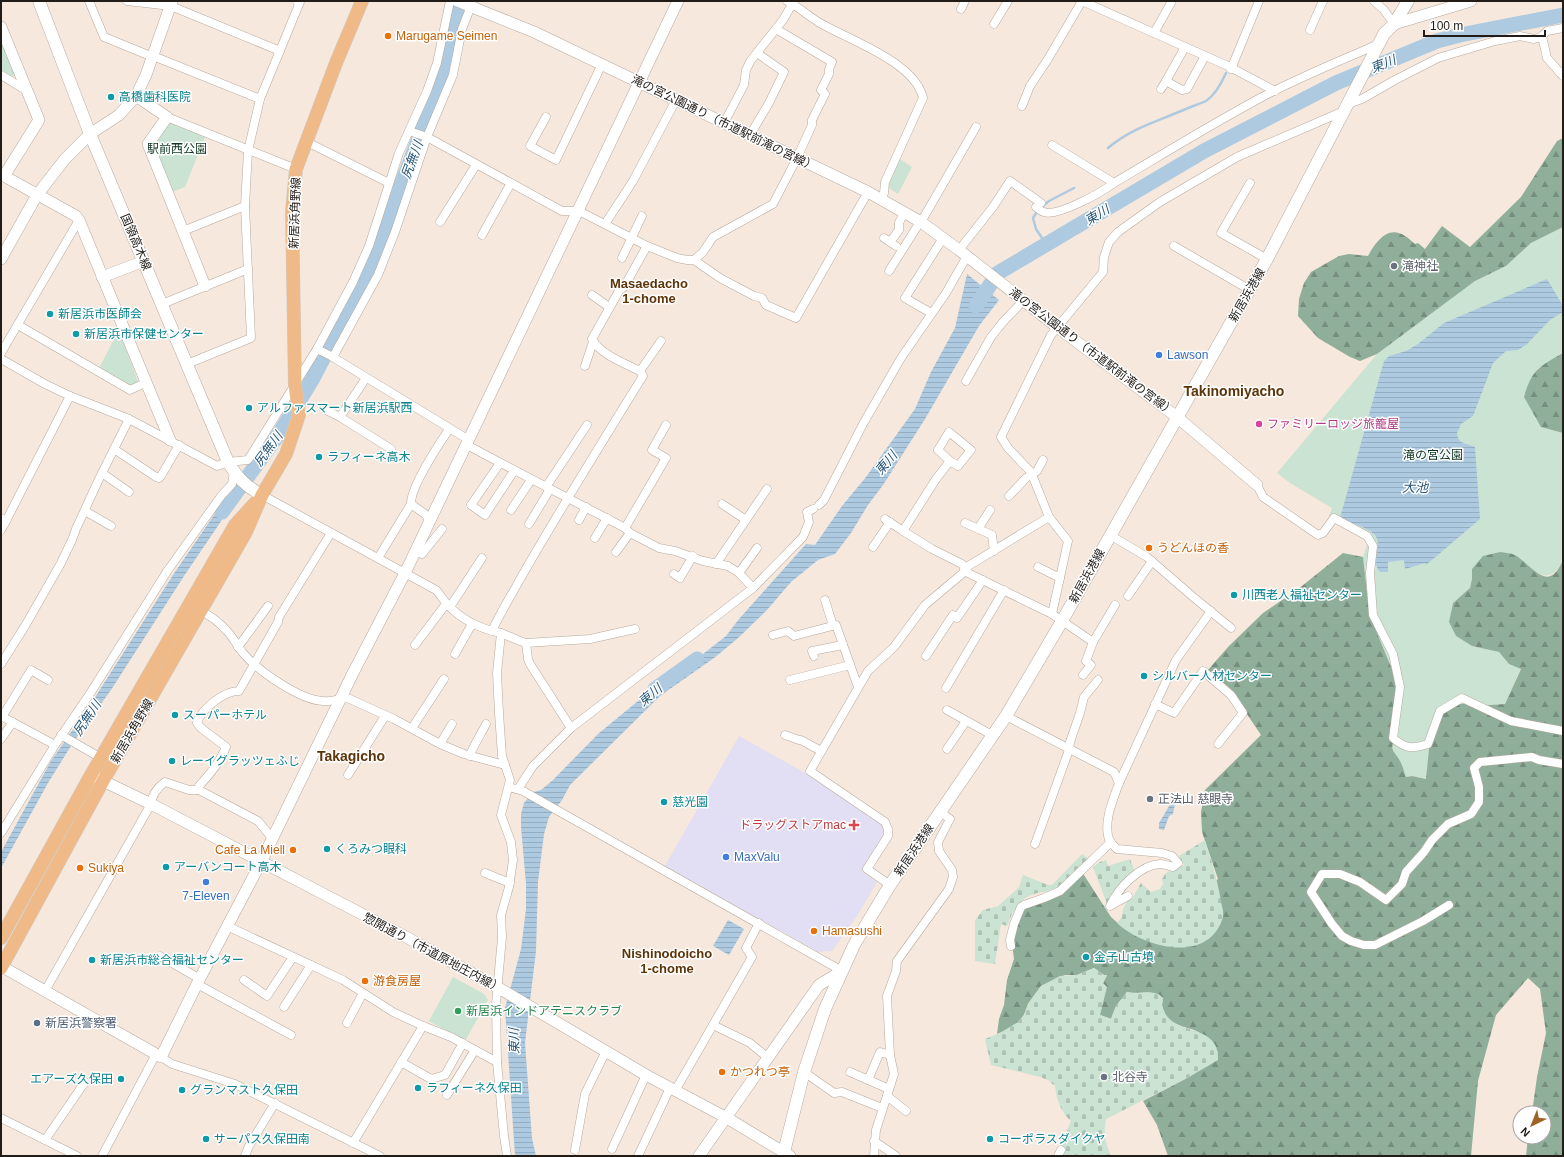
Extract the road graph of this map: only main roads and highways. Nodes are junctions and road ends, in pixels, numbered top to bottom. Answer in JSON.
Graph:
{"nodes":[{"id":1,"x":39,"y":1,"type":"edge"},
{"id":2,"x":362,"y":1,"type":"edge"},
{"id":3,"x":1408,"y":1,"type":"edge"},
{"id":4,"x":262,"y":495,"type":"junction"},
{"id":5,"x":1,"y":938,"type":"edge"},
{"id":6,"x":1,"y":967,"type":"edge"},
{"id":7,"x":785,"y":1155,"type":"edge"}],
"edges":[{"from":1,"to":4,"type":"main road","name":"国領高木線"},
{"from":2,"to":4,"type":"main road","name":"新居浜角野線"},
{"from":3,"to":7,"type":"main road","name":"新居浜港線"},
{"from":4,"to":5,"type":"main road","name":"新居浜角野線"},
{"from":4,"to":6,"type":"main road","name":"新居浜角野線"}]}
